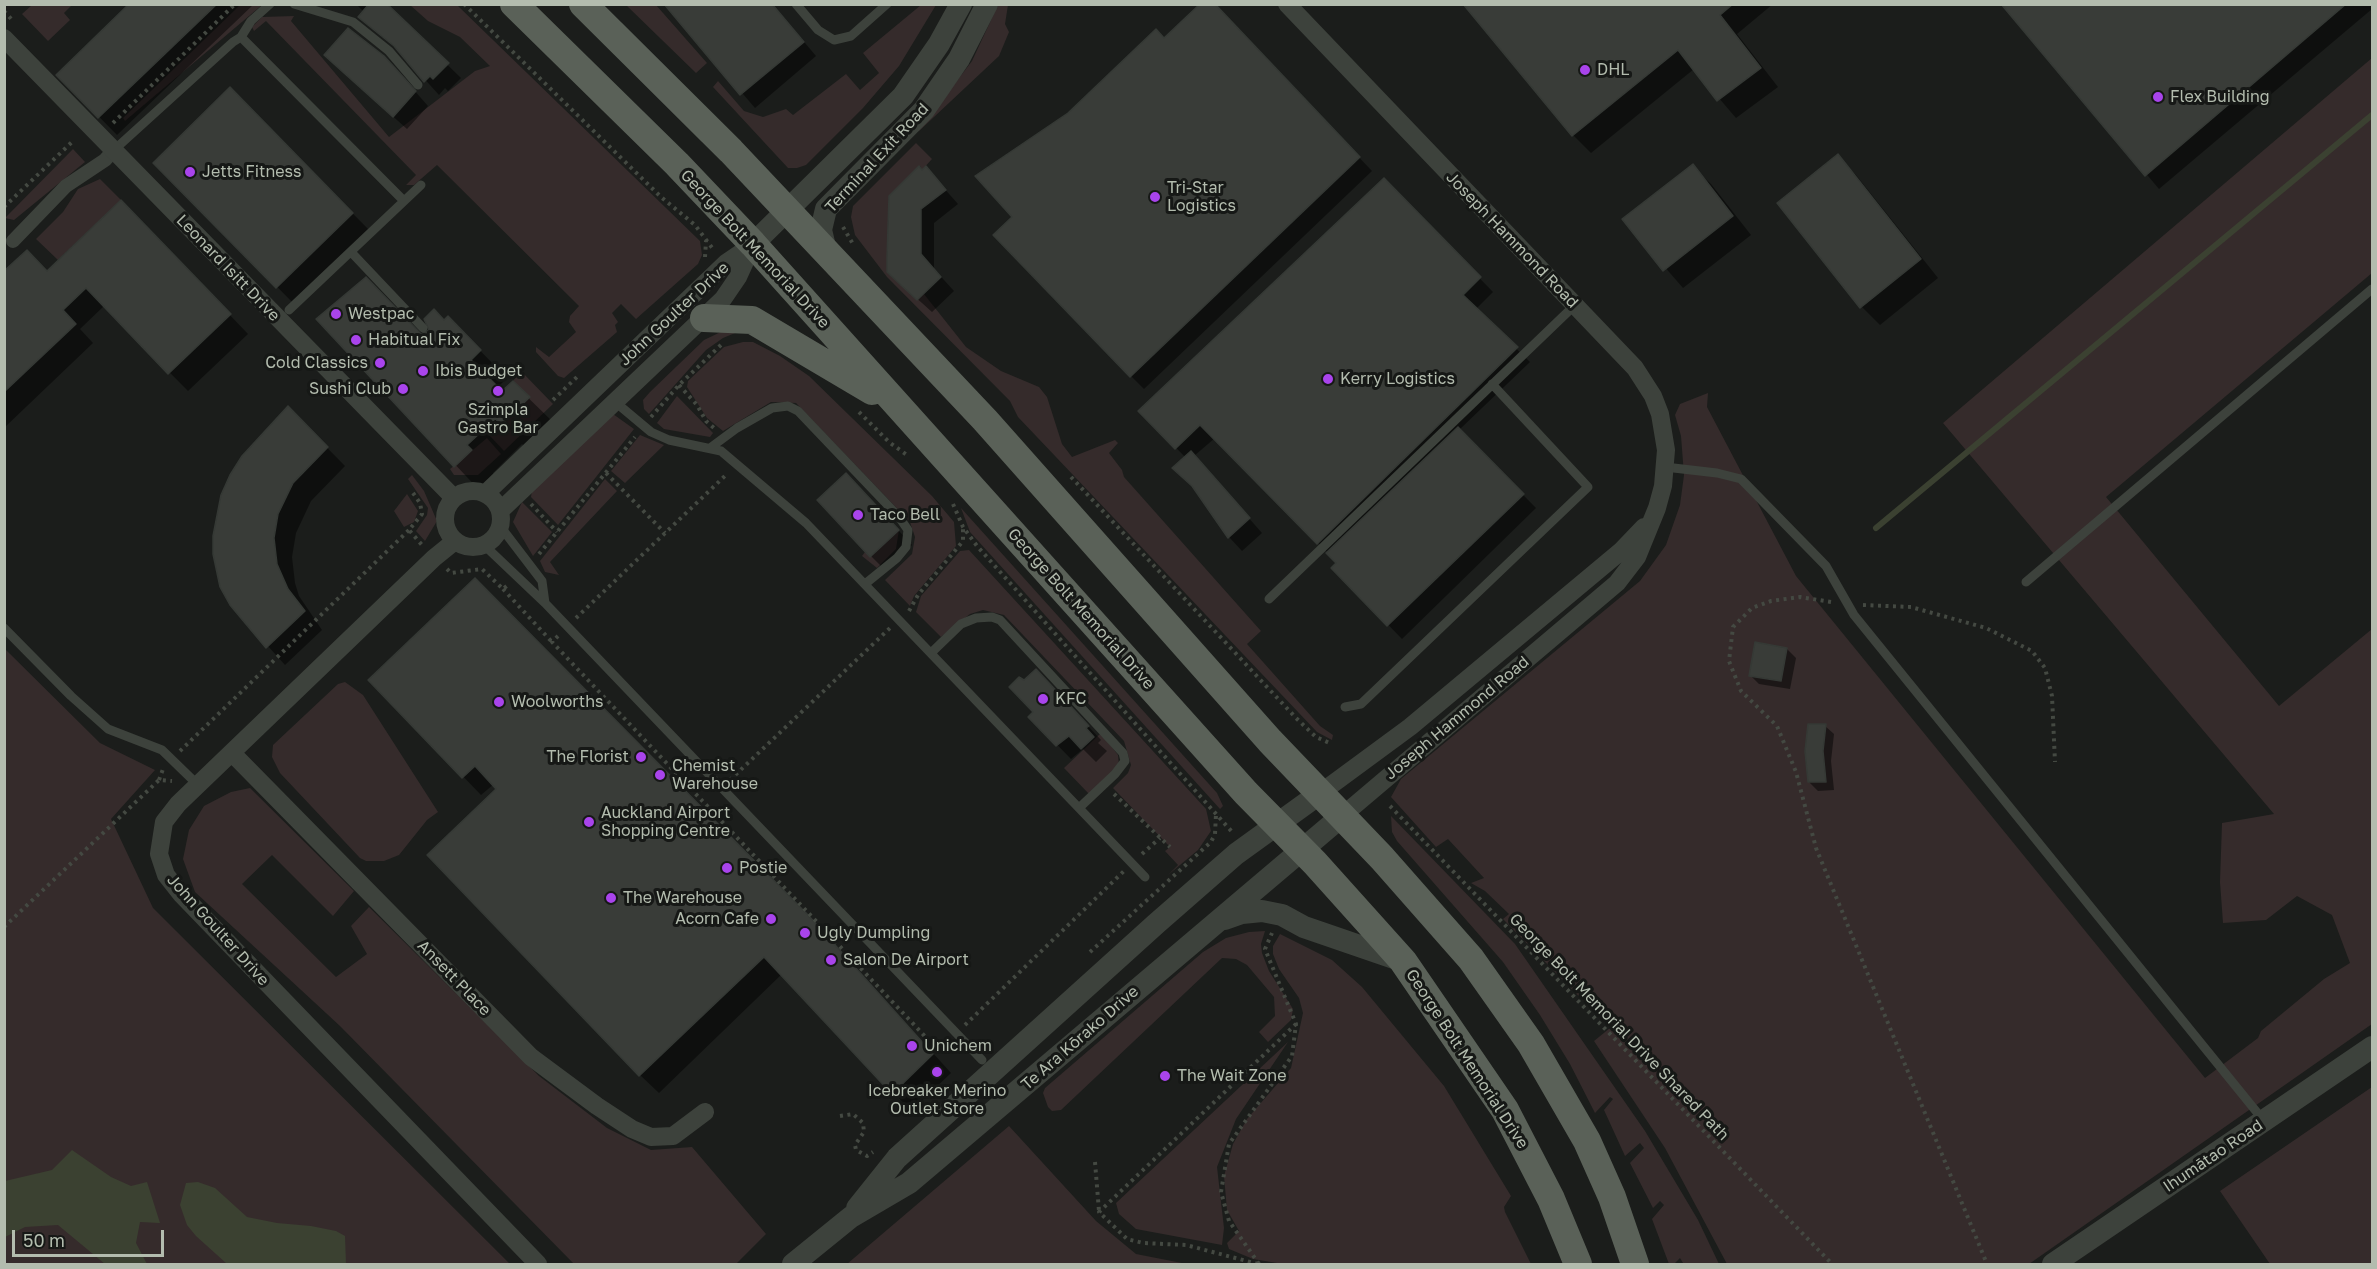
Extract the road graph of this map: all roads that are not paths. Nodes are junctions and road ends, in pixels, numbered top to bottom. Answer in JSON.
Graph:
{"nodes":[{"id":1,"x":270,"y":4,"type":"edge"},
{"id":2,"x":294,"y":4,"type":"edge"},
{"id":3,"x":514,"y":4,"type":"edge"},
{"id":4,"x":583,"y":4,"type":"edge"},
{"id":5,"x":796,"y":4,"type":"edge"},
{"id":6,"x":887,"y":4,"type":"edge"},
{"id":7,"x":987,"y":4,"type":"edge"},
{"id":8,"x":1287,"y":4,"type":"edge"},
{"id":9,"x":957,"y":10,"type":"edge"},
{"id":10,"x":241,"y":37,"type":"junction"},
{"id":11,"x":4,"y":38,"type":"edge"},
{"id":12,"x":418,"y":85,"type":"dead end"},
{"id":13,"x":114,"y":150,"type":"junction"},
{"id":14,"x":421,"y":185,"type":"dead end"},
{"id":15,"x":404,"y":201,"type":"junction"},
{"id":16,"x":788,"y":210,"type":"junction"},
{"id":17,"x":13,"y":241,"type":"dead end"},
{"id":18,"x":753,"y":244,"type":"junction"},
{"id":19,"x":351,"y":252,"type":"junction"},
{"id":20,"x":827,"y":255,"type":"junction"},
{"id":21,"x":2373,"y":289,"type":"edge"},
{"id":22,"x":1575,"y":305,"type":"junction"},
{"id":23,"x":289,"y":310,"type":"dead end"},
{"id":24,"x":704,"y":318,"type":"junction"},
{"id":25,"x":423,"y":328,"type":"dead end"},
{"id":26,"x":1492,"y":384,"type":"junction"},
{"id":27,"x":614,"y":400,"type":"junction"},
{"id":28,"x":899,"y":407,"type":"junction"},
{"id":29,"x":710,"y":448,"type":"junction"},
{"id":30,"x":1665,"y":467,"type":"junction"},
{"id":31,"x":485,"y":494,"type":"junction"},
{"id":32,"x":454,"y":498,"type":"junction"},
{"id":33,"x":1657,"y":508,"type":"junction"},
{"id":34,"x":500,"y":519,"type":"junction"},
{"id":35,"x":455,"y":541,"type":"junction"},
{"id":36,"x":484,"y":545,"type":"junction"},
{"id":37,"x":2026,"y":582,"type":"dead end"},
{"id":38,"x":865,"y":584,"type":"junction"},
{"id":39,"x":1269,"y":599,"type":"dead end"},
{"id":40,"x":545,"y":603,"type":"junction"},
{"id":41,"x":4,"y":628,"type":"edge"},
{"id":42,"x":931,"y":653,"type":"junction"},
{"id":43,"x":1345,"y":707,"type":"dead end"},
{"id":44,"x":232,"y":753,"type":"junction"},
{"id":45,"x":198,"y":785,"type":"junction"},
{"id":46,"x":1319,"y":794,"type":"junction"},
{"id":47,"x":1079,"y":808,"type":"junction"},
{"id":48,"x":1342,"y":816,"type":"junction"},
{"id":49,"x":1277,"y":824,"type":"junction"},
{"id":50,"x":1304,"y":851,"type":"junction"},
{"id":51,"x":1145,"y":877,"type":"dead end"},
{"id":52,"x":1212,"y":924,"type":"junction"},
{"id":53,"x":1403,"y":961,"type":"junction"},
{"id":54,"x":2373,"y":1047,"type":"edge"},
{"id":55,"x":982,"y":1060,"type":"dead end"},
{"id":56,"x":705,"y":1113,"type":"dead end"},
{"id":57,"x":2264,"y":1121,"type":"junction"},
{"id":58,"x":851,"y":1217,"type":"junction"},
{"id":59,"x":538,"y":1264,"type":"edge"},
{"id":60,"x":793,"y":1264,"type":"edge"},
{"id":61,"x":1578,"y":1264,"type":"edge"},
{"id":62,"x":1635,"y":1264,"type":"edge"},
{"id":63,"x":2053,"y":1264,"type":"edge"}],
"edges":[{"from":1,"to":10,"type":"lane"},
{"from":2,"to":12,"type":"lane"},
{"from":3,"to":18,"type":"main road","name":"George Bolt Memorial Drive"},
{"from":4,"to":16,"type":"main road"},
{"from":5,"to":6,"type":"lane"},
{"from":7,"to":20,"type":"street","name":"Terminal Exit Road"},
{"from":8,"to":22,"type":"street","name":"Joseph Hammond Road"},
{"from":9,"to":16,"type":"street","name":"Terminal Exit Road"},
{"from":10,"to":13,"type":"lane"},
{"from":10,"to":15,"type":"lane"},
{"from":11,"to":13,"type":"street","name":"Leonard Isitt Drive"},
{"from":13,"to":17,"type":"street"},
{"from":13,"to":32,"type":"street","name":"Leonard Isitt Drive"},
{"from":14,"to":15,"type":"lane"},
{"from":15,"to":19,"type":"lane"},
{"from":16,"to":18,"type":"street","name":"Terminal Exit Road"},
{"from":16,"to":20,"type":"main road"},
{"from":18,"to":24,"type":"street","name":"John Goulter Drive"},
{"from":18,"to":28,"type":"main road","name":"George Bolt Memorial Drive"},
{"from":18,"to":31,"type":"street","name":"John Goulter Drive"},
{"from":19,"to":23,"type":"lane"},
{"from":19,"to":25,"type":"lane"},
{"from":20,"to":46,"type":"main road"},
{"from":21,"to":37,"type":"lane"},
{"from":22,"to":26,"type":"lane"},
{"from":22,"to":30,"type":"street","name":"Joseph Hammond Road"},
{"from":24,"to":27,"type":"street","name":"John Goulter Drive"},
{"from":24,"to":28,"type":"main road"},
{"from":26,"to":39,"type":"lane"},
{"from":26,"to":43,"type":"lane"},
{"from":27,"to":29,"type":"lane"},
{"from":27,"to":34,"type":"street","name":"John Goulter Drive"},
{"from":28,"to":49,"type":"main road","name":"George Bolt Memorial Drive"},
{"from":29,"to":38,"type":"lane"},
{"from":29,"to":38,"type":"lane"},
{"from":30,"to":33,"type":"street","name":"Joseph Hammond Road"},
{"from":30,"to":57,"type":"lane"},
{"from":31,"to":32,"type":"street"},
{"from":31,"to":34,"type":"street"},
{"from":32,"to":35,"type":"street"},
{"from":33,"to":46,"type":"street","name":"Joseph Hammond Road"},
{"from":33,"to":48,"type":"street","name":"Joseph Hammond Road"},
{"from":34,"to":36,"type":"street"},
{"from":34,"to":40,"type":"lane"},
{"from":35,"to":36,"type":"street"},
{"from":35,"to":44,"type":"street","name":"John Goulter Drive"},
{"from":36,"to":40,"type":"lane"},
{"from":38,"to":42,"type":"lane"},
{"from":40,"to":55,"type":"lane"},
{"from":41,"to":45,"type":"lane"},
{"from":42,"to":47,"type":"lane"},
{"from":42,"to":47,"type":"lane"},
{"from":44,"to":45,"type":"street","name":"John Goulter Drive"},
{"from":44,"to":56,"type":"street","name":"Ansett Place"},
{"from":45,"to":59,"type":"street","name":"John Goulter Drive"},
{"from":46,"to":48,"type":"main road"},
{"from":46,"to":49,"type":"street","name":"Te Ara Kōrako Drive"},
{"from":47,"to":51,"type":"lane"},
{"from":48,"to":50,"type":"street","name":"Te Ara Kōrako Drive"},
{"from":48,"to":62,"type":"main road"},
{"from":49,"to":50,"type":"main road","name":"George Bolt Memorial Drive"},
{"from":49,"to":58,"type":"street","name":"Te Ara Kōrako Drive"},
{"from":50,"to":52,"type":"street","name":"Te Ara Kōrako Drive"},
{"from":50,"to":53,"type":"main road","name":"George Bolt Memorial Drive"},
{"from":52,"to":53,"type":"street"},
{"from":52,"to":58,"type":"street","name":"Te Ara Kōrako Drive"},
{"from":53,"to":61,"type":"main road","name":"George Bolt Memorial Drive"},
{"from":54,"to":57,"type":"street","name":"Ihumātao Road"},
{"from":57,"to":63,"type":"street","name":"Ihumātao Road"},
{"from":58,"to":60,"type":"street","name":"Te Ara Kōrako Drive"}]}
